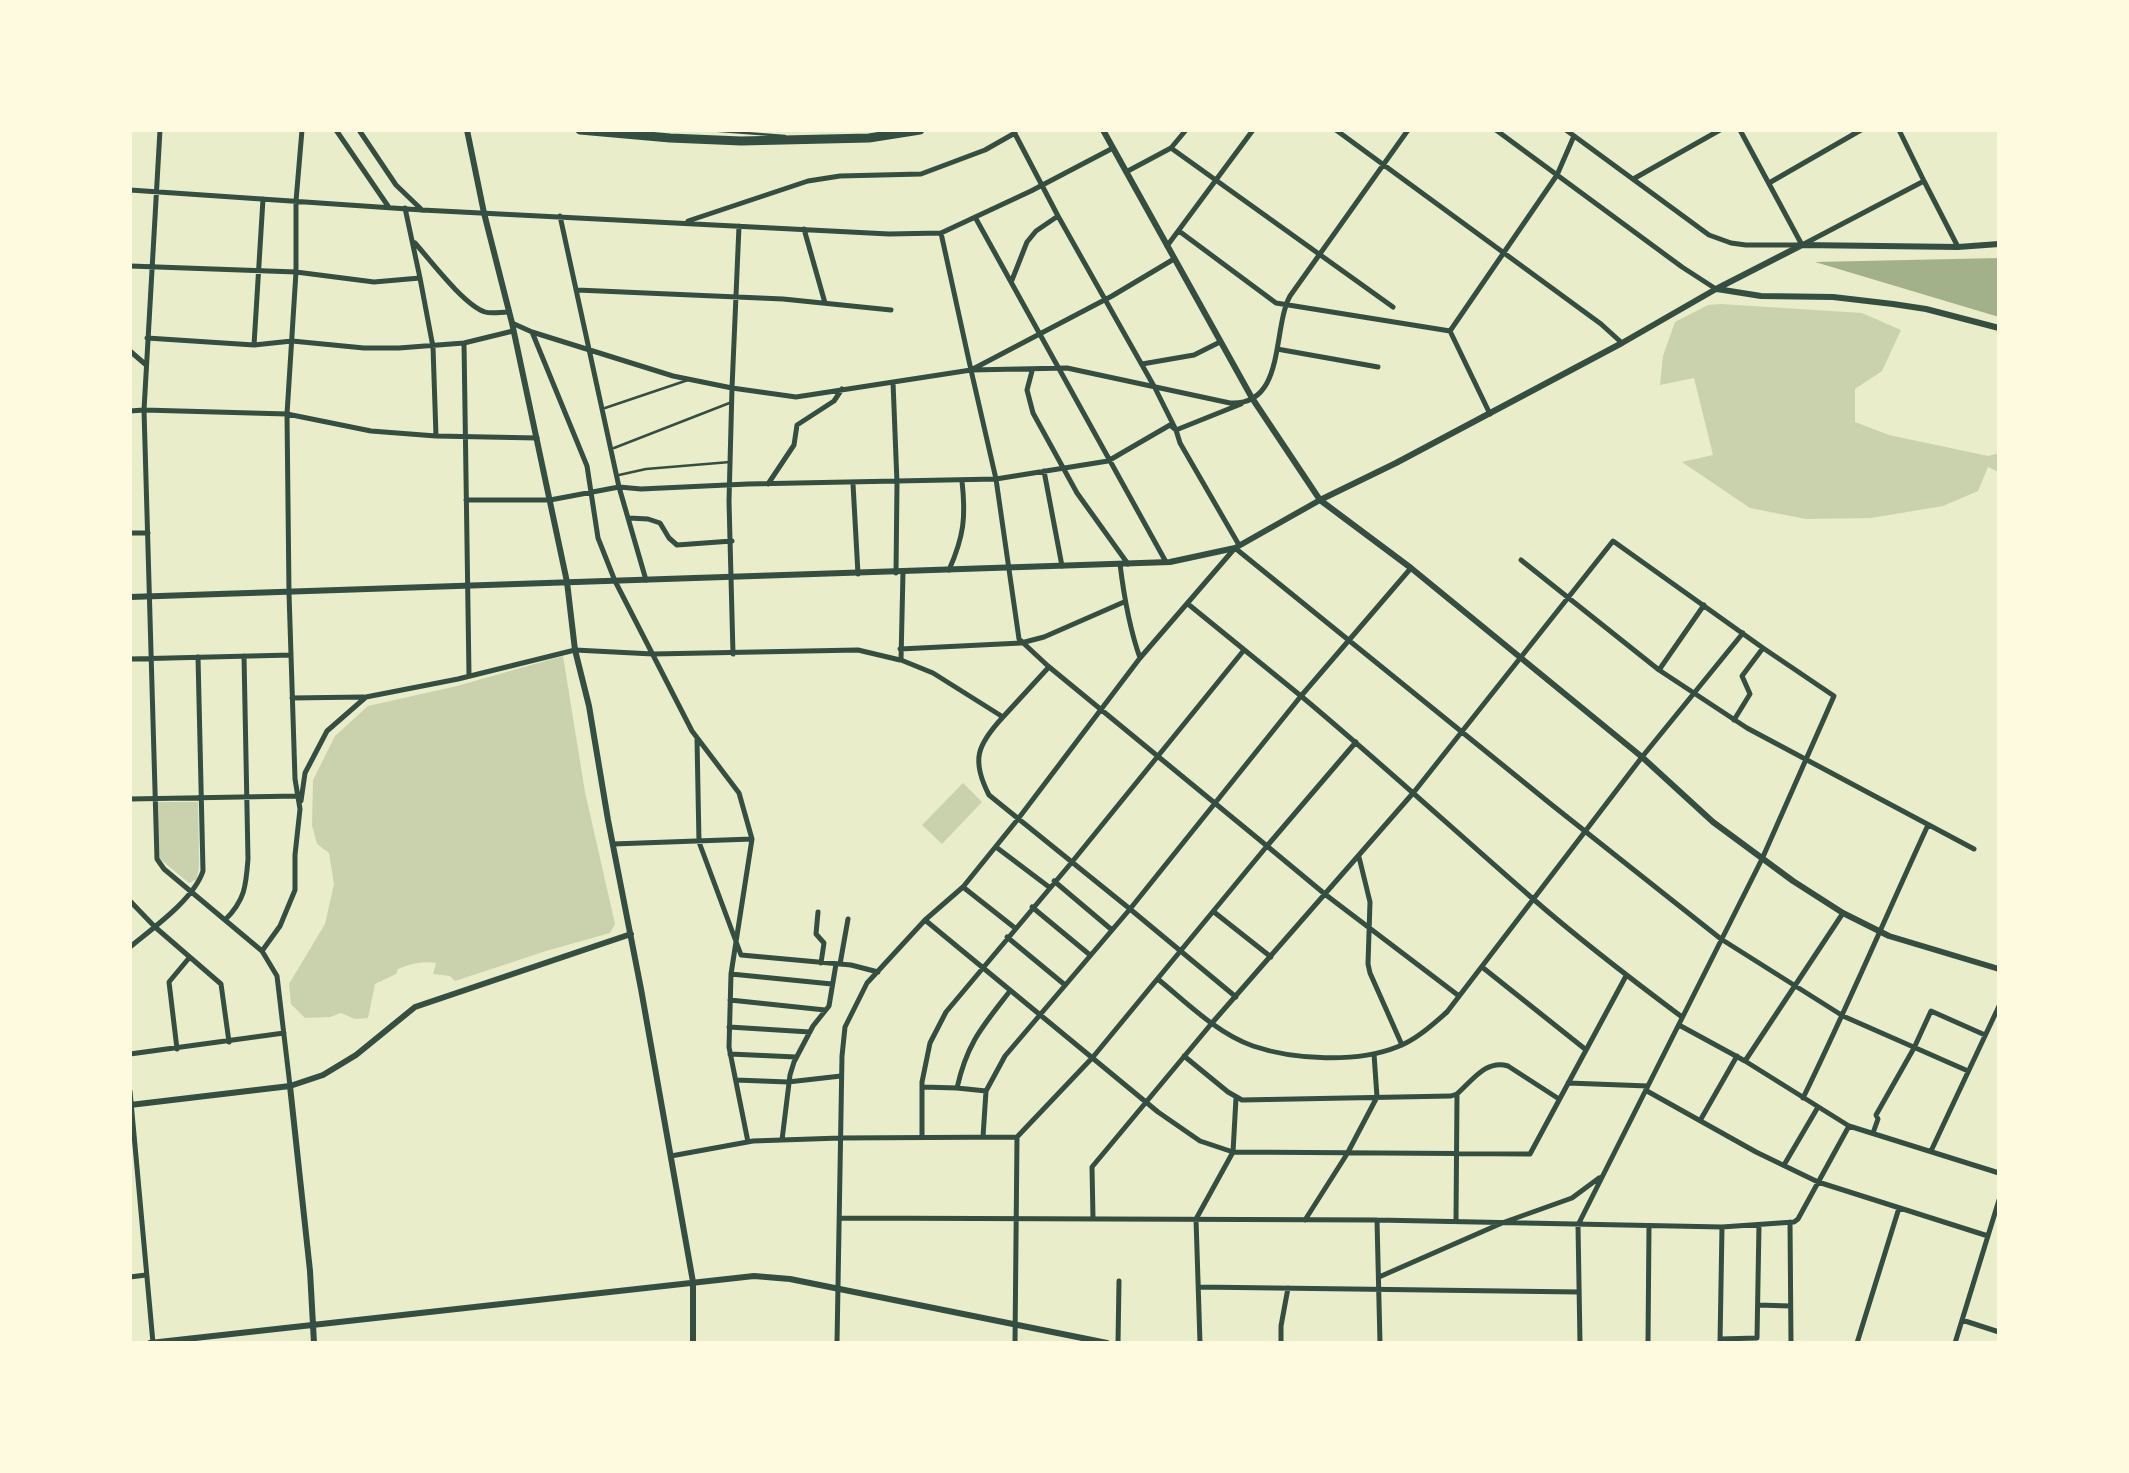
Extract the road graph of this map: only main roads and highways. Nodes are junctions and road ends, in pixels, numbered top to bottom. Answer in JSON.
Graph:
{"nodes":[{"id":1,"x":580,"y":130,"type":"edge"},
{"id":2,"x":920,"y":130,"type":"edge"},
{"id":3,"x":610,"y":132,"type":"edge"}],
"edges":[{"from":1,"to":3,"type":"main road"},
{"from":2,"to":3,"type":"main road"}]}
